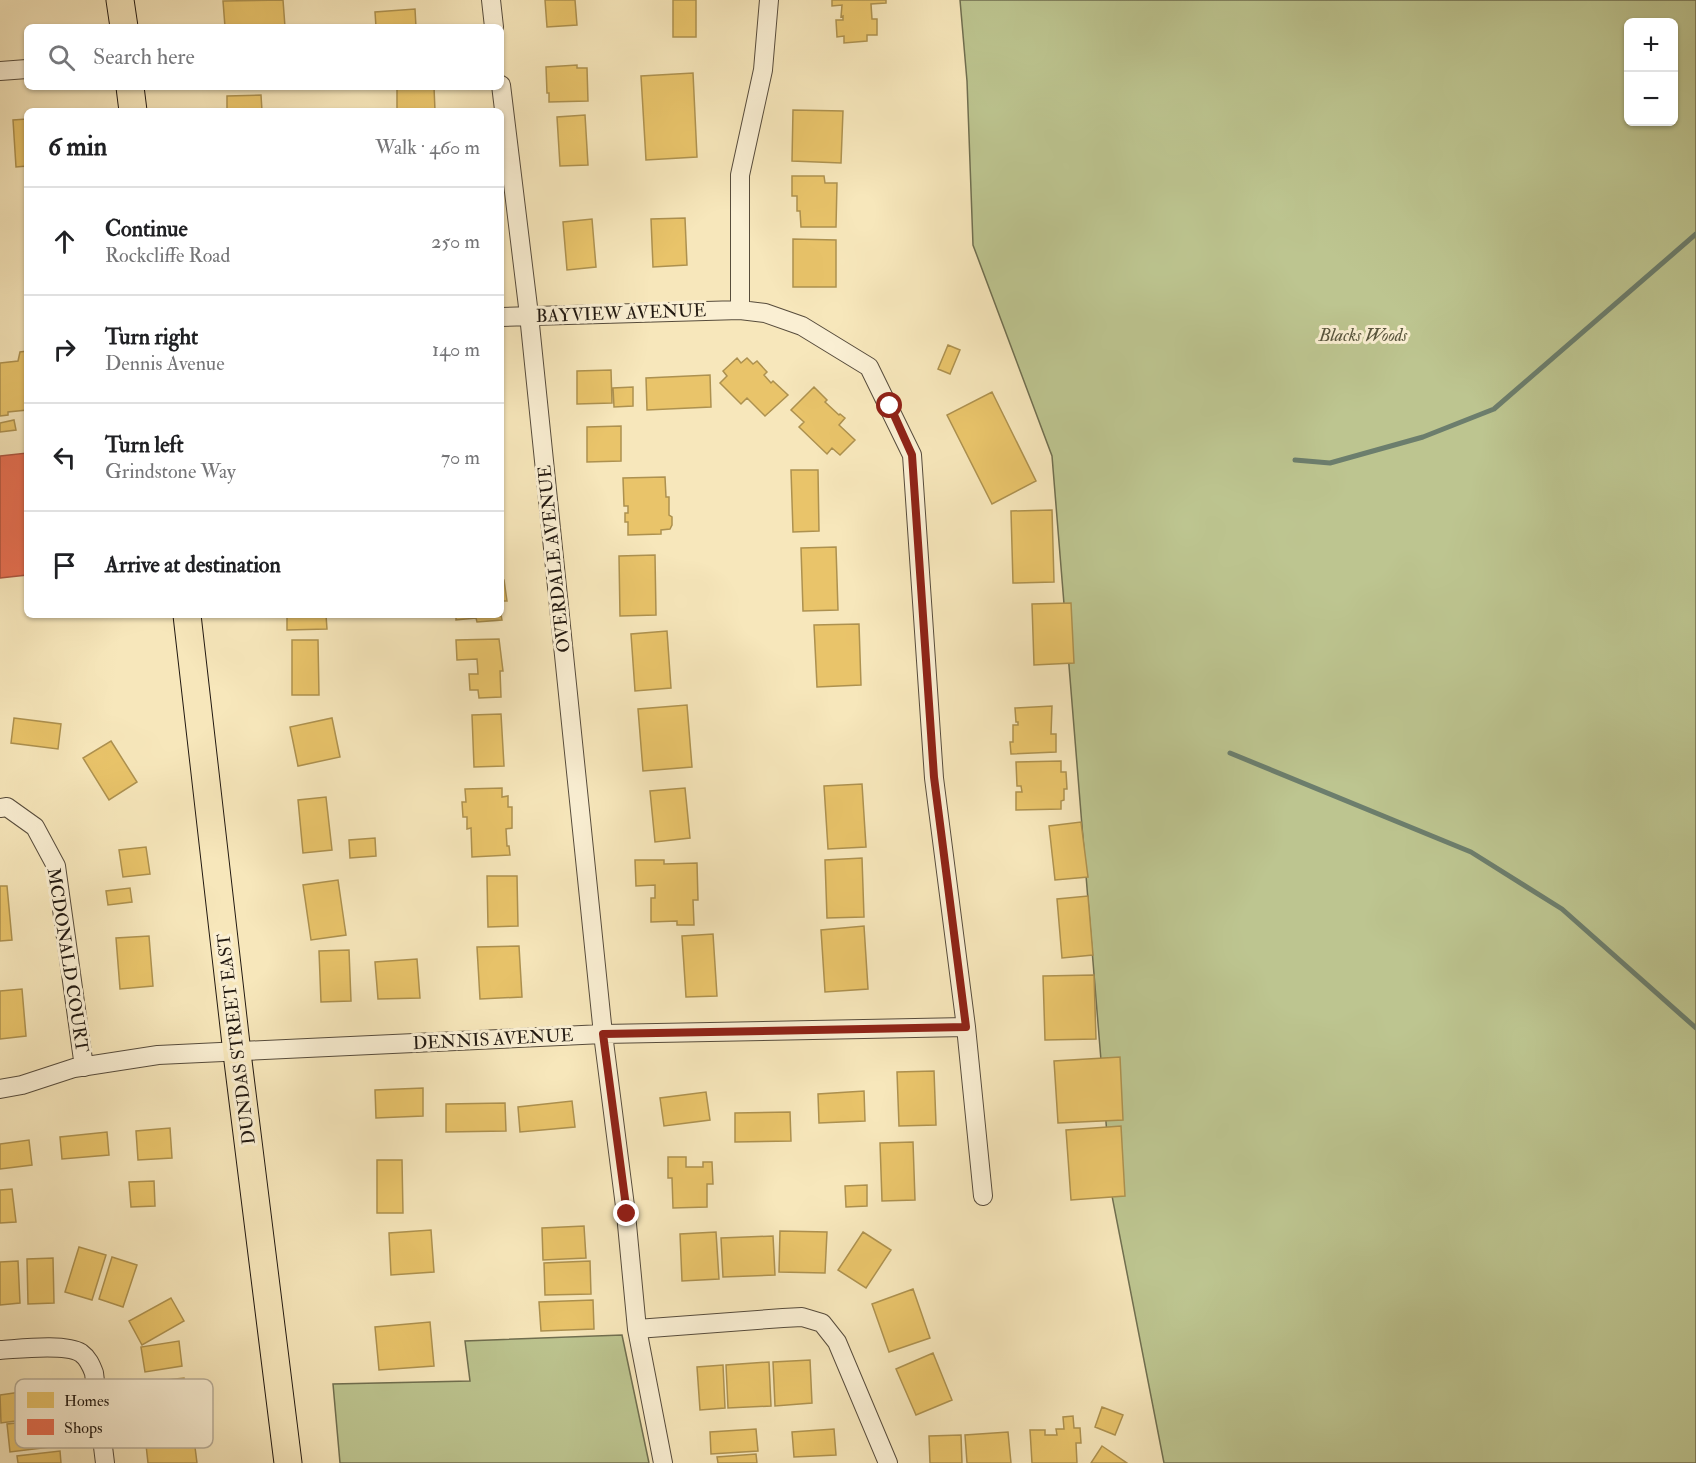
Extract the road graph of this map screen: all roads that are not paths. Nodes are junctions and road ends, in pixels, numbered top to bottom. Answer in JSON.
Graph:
{"nodes":[{"id":1,"x":120,"y":0,"type":"edge"},
{"id":2,"x":491,"y":0,"type":"edge"},
{"id":3,"x":770,"y":0,"type":"edge"},
{"id":4,"x":124,"y":24,"type":"edge"},
{"id":5,"x":494,"y":24,"type":"edge"},
{"id":6,"x":24,"y":69,"type":"edge"},
{"id":7,"x":0,"y":71,"type":"edge"},
{"id":8,"x":130,"y":90,"type":"edge"},
{"id":9,"x":502,"y":90,"type":"edge"},
{"id":10,"x":133,"y":108,"type":"edge"},
{"id":11,"x":504,"y":108,"type":"edge"},
{"id":12,"x":504,"y":110,"type":"edge"},
{"id":13,"x":740,"y":310,"type":"junction"},
{"id":14,"x":529,"y":315,"type":"junction"},
{"id":15,"x":504,"y":316,"type":"edge"},
{"id":16,"x":188,"y":618,"type":"edge"},
{"id":17,"x":0,"y":808,"type":"edge"},
{"id":18,"x":966,"y":1027,"type":"junction"},
{"id":19,"x":603,"y":1034,"type":"junction"},
{"id":20,"x":237,"y":1053,"type":"junction"},
{"id":21,"x":84,"y":1068,"type":"junction"},
{"id":22,"x":0,"y":1089,"type":"edge"},
{"id":23,"x":983,"y":1196,"type":"dead end"},
{"id":24,"x":637,"y":1329,"type":"junction"},
{"id":25,"x":0,"y":1350,"type":"edge"},
{"id":26,"x":95,"y":1379,"type":"edge"},
{"id":27,"x":103,"y":1448,"type":"edge"},
{"id":28,"x":105,"y":1463,"type":"edge"},
{"id":29,"x":288,"y":1463,"type":"edge"},
{"id":30,"x":663,"y":1463,"type":"edge"},
{"id":31,"x":888,"y":1463,"type":"edge"}],
"edges":[{"from":1,"to":4,"type":"main road"},
{"from":2,"to":5,"type":"street"},
{"from":3,"to":13,"type":"street"},
{"from":6,"to":7,"type":"street"},
{"from":8,"to":10,"type":"main road"},
{"from":9,"to":11,"type":"street","name":"OVERDALE AVENUE"},
{"from":12,"to":14,"type":"street","name":"OVERDALE AVENUE"},
{"from":13,"to":14,"type":"street","name":"BAYVIEW AVENUE"},
{"from":13,"to":18,"type":"street","name":"BAYVIEW AVENUE"},
{"from":14,"to":15,"type":"street","name":"BAYVIEW AVENUE"},
{"from":14,"to":19,"type":"street","name":"OVERDALE AVENUE"},
{"from":16,"to":20,"type":"main road","name":"DUNDAS STREET EAST"},
{"from":17,"to":21,"type":"street","name":"MCDONALD COURT"},
{"from":18,"to":19,"type":"street","name":"DENNIS AVENUE"},
{"from":18,"to":23,"type":"street","name":"BAYVIEW AVENUE"},
{"from":19,"to":20,"type":"street","name":"DENNIS AVENUE"},
{"from":19,"to":24,"type":"street","name":"OVERDALE AVENUE"},
{"from":20,"to":21,"type":"street","name":"MCDONALD COURT"},
{"from":20,"to":29,"type":"main road","name":"DUNDAS STREET EAST"},
{"from":21,"to":22,"type":"street","name":"MCDONALD COURT"},
{"from":24,"to":30,"type":"street","name":"OVERDALE AVENUE"},
{"from":24,"to":31,"type":"street"},
{"from":25,"to":26,"type":"street"},
{"from":27,"to":28,"type":"street"}]}
